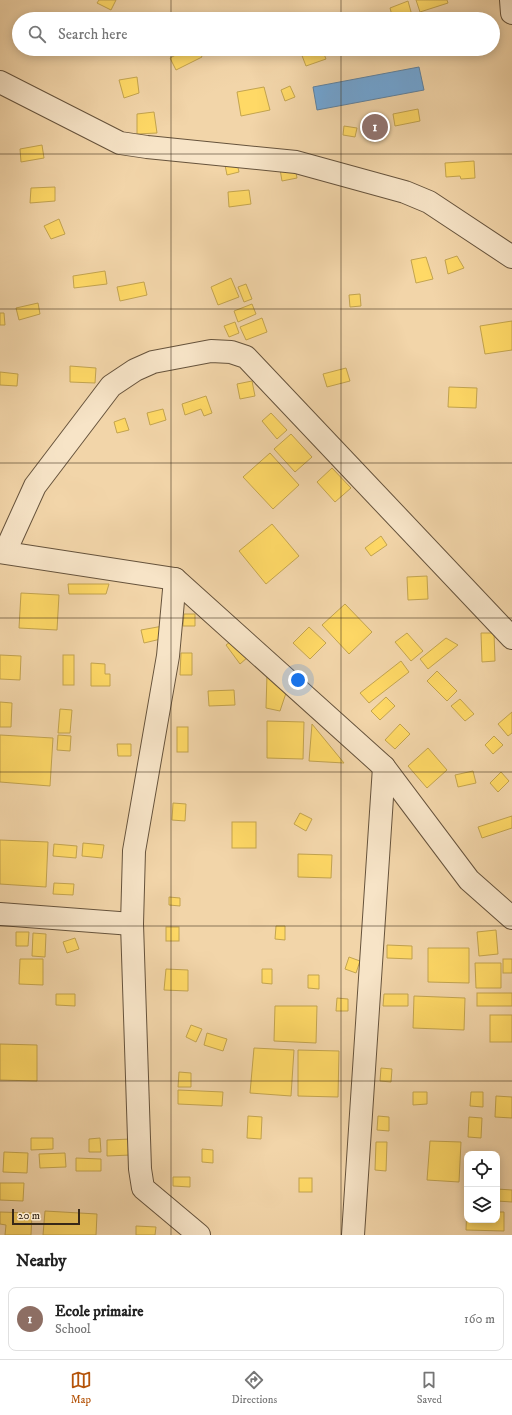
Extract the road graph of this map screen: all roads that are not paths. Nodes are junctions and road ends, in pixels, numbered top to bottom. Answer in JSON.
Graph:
{"nodes":[{"id":1,"x":511,"y":0,"type":"edge"},
{"id":2,"x":512,"y":14,"type":"edge"},
{"id":3,"x":0,"y":82,"type":"edge"},
{"id":4,"x":512,"y":257,"type":"edge"},
{"id":5,"x":3,"y":552,"type":"edge"},
{"id":6,"x":175,"y":579,"type":"junction"},
{"id":7,"x":512,"y":638,"type":"edge"},
{"id":8,"x":384,"y":767,"type":"junction"},
{"id":9,"x":0,"y":914,"type":"edge"},
{"id":10,"x":512,"y":918,"type":"edge"},
{"id":11,"x":132,"y":924,"type":"junction"},
{"id":12,"x":199,"y":1235,"type":"edge"},
{"id":13,"x":353,"y":1235,"type":"edge"}],
"edges":[{"from":1,"to":2,"type":"street"},
{"from":3,"to":4,"type":"street"},
{"from":5,"to":6,"type":"street"},
{"from":5,"to":7,"type":"street"},
{"from":6,"to":8,"type":"street"},
{"from":6,"to":11,"type":"street"},
{"from":8,"to":10,"type":"street"},
{"from":8,"to":13,"type":"street"},
{"from":9,"to":11,"type":"street"},
{"from":11,"to":12,"type":"street"}]}
